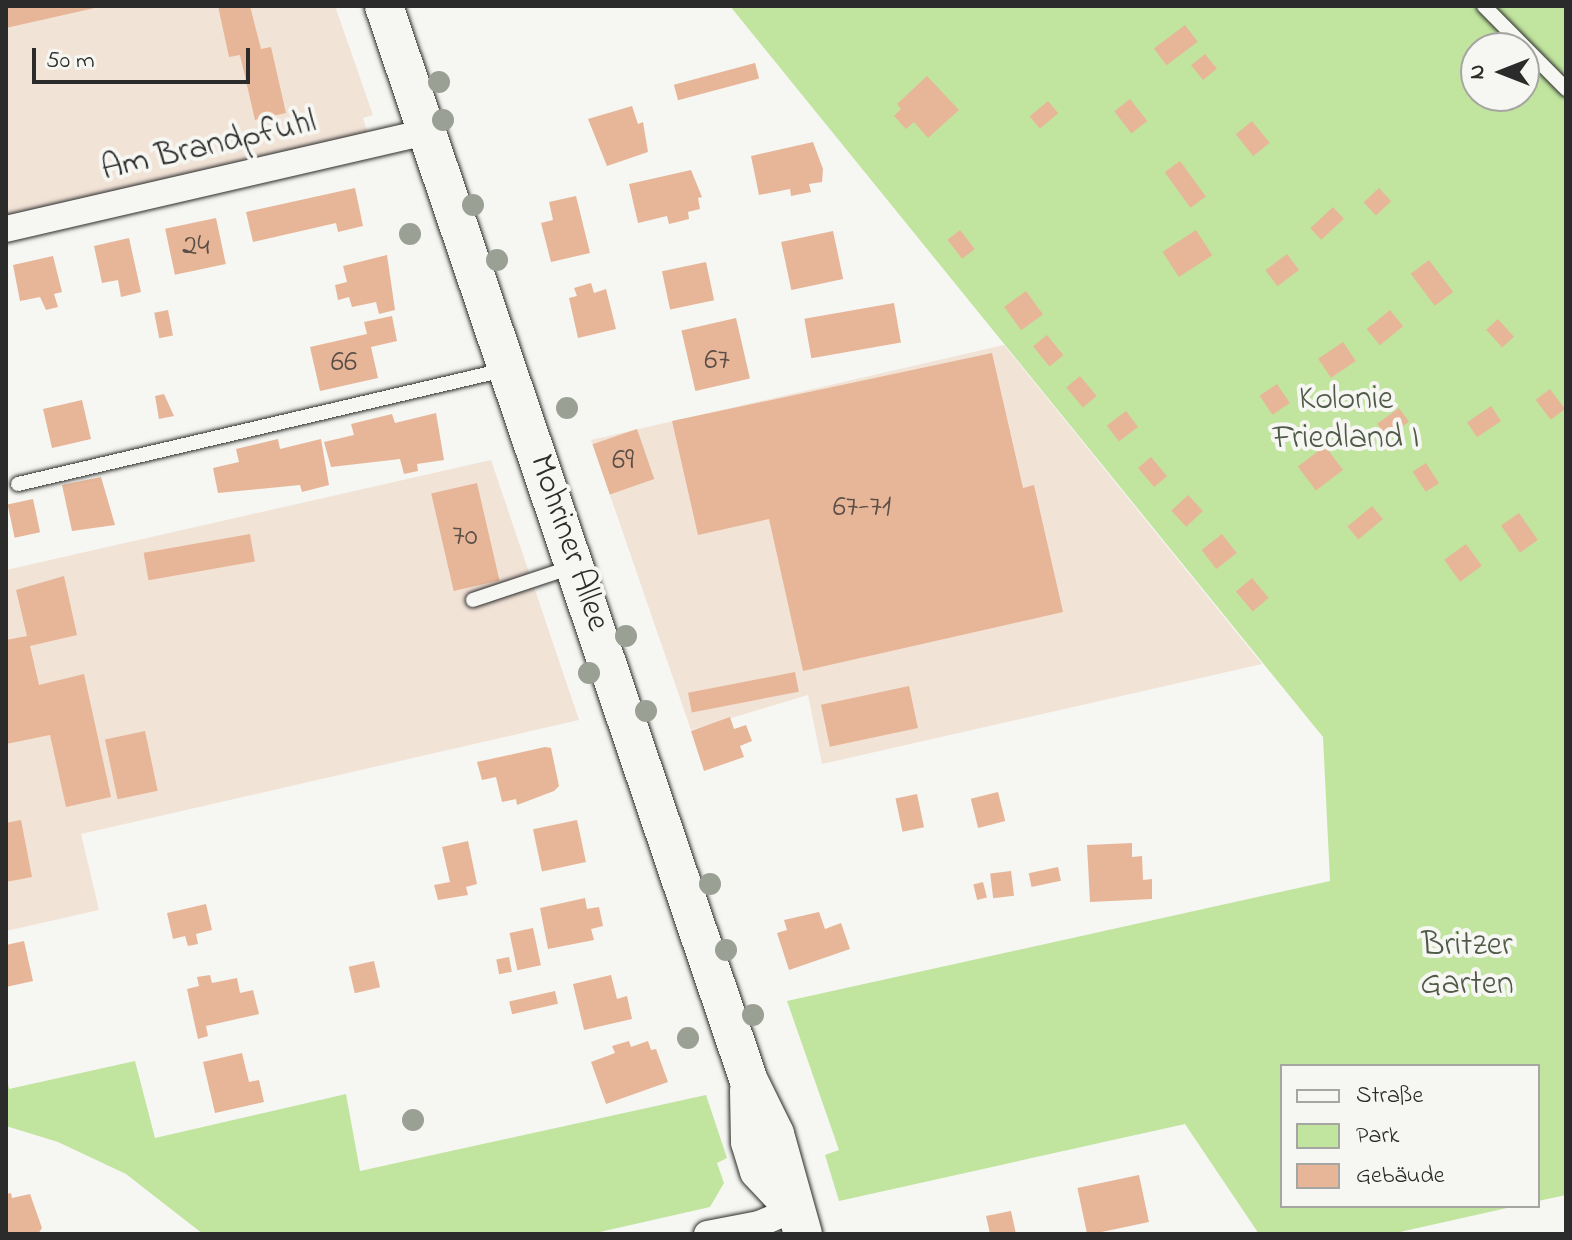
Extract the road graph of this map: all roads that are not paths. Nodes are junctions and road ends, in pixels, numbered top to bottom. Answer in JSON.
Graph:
{"nodes":[{"id":1,"x":384,"y":6,"type":"edge"},
{"id":2,"x":1484,"y":6,"type":"edge"},
{"id":3,"x":1566,"y":89,"type":"edge"},
{"id":4,"x":426,"y":132,"type":"junction"},
{"id":5,"x":6,"y":229,"type":"edge"},
{"id":6,"x":509,"y":368,"type":"junction"},
{"id":7,"x":18,"y":484,"type":"dead end"},
{"id":8,"x":576,"y":566,"type":"junction"},
{"id":9,"x":473,"y":600,"type":"dead end"},
{"id":10,"x":798,"y":1221,"type":"edge"},
{"id":11,"x":707,"y":1234,"type":"edge"}],
"edges":[{"from":1,"to":4,"type":"main road","name":"Mohriner Allee"},
{"from":2,"to":3,"type":"lane"},
{"from":4,"to":5,"type":"street","name":"Am Brandpfuhl"},
{"from":4,"to":6,"type":"main road","name":"Mohriner Allee"},
{"from":6,"to":7,"type":"lane"},
{"from":6,"to":8,"type":"main road","name":"Mohriner Allee"},
{"from":8,"to":9,"type":"lane"},
{"from":8,"to":10,"type":"main road","name":"Mohriner Allee"},
{"from":10,"to":11,"type":"street"}]}
